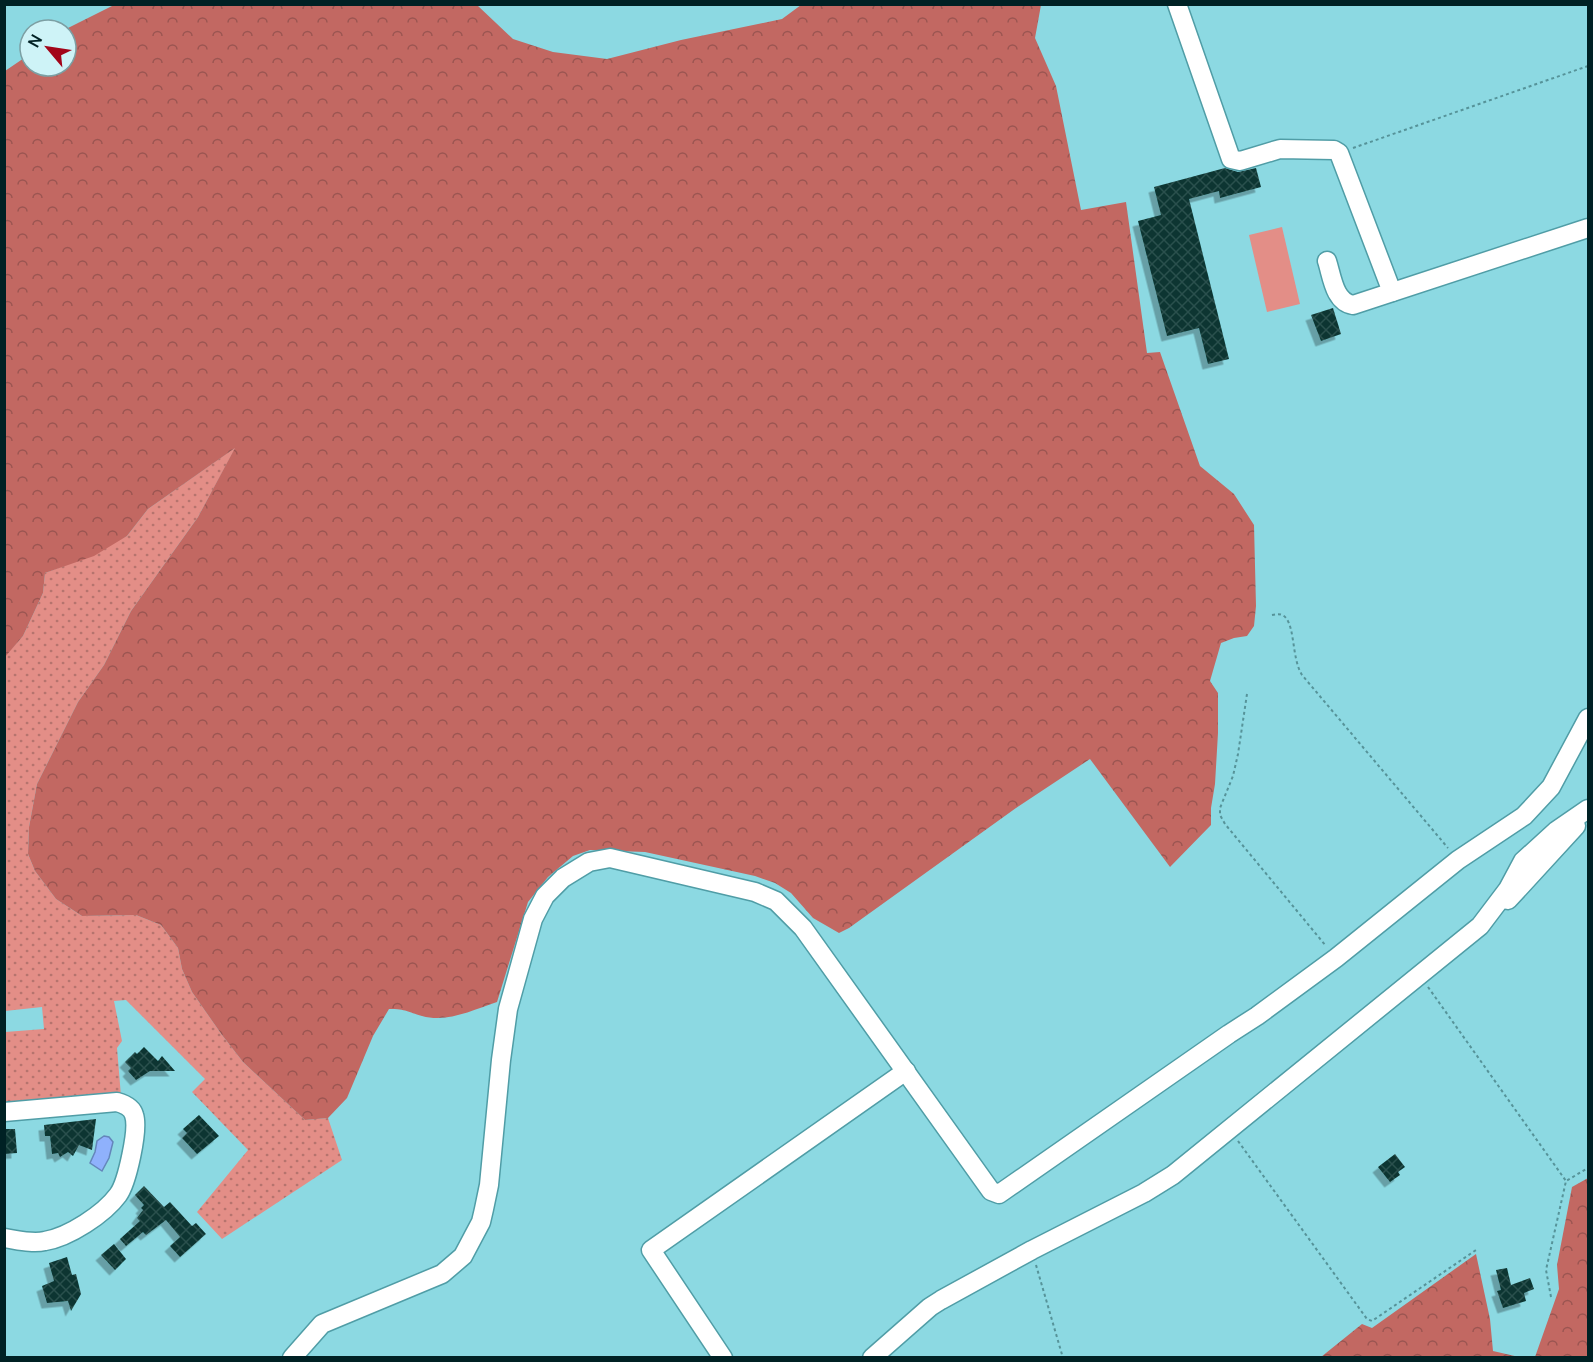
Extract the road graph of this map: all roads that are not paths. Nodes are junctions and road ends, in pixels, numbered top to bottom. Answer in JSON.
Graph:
{"nodes":[{"id":1,"x":1177,"y":4,"type":"edge"},
{"id":2,"x":1588,"y":228,"type":"edge"},
{"id":3,"x":1327,"y":261,"type":"dead end"},
{"id":4,"x":1392,"y":292,"type":"junction"},
{"id":5,"x":1588,"y":718,"type":"edge"},
{"id":6,"x":1588,"y":809,"type":"edge"},
{"id":7,"x":1588,"y":814,"type":"edge"},
{"id":8,"x":1480,"y":926,"type":"junction"},
{"id":9,"x":906,"y":1071,"type":"junction"},
{"id":10,"x":4,"y":1112,"type":"edge"},
{"id":11,"x":4,"y":1238,"type":"edge"},
{"id":12,"x":292,"y":1358,"type":"edge"},
{"id":13,"x":723,"y":1358,"type":"edge"},
{"id":14,"x":872,"y":1358,"type":"edge"}],
"edges":[{"from":1,"to":4,"type":"street"},
{"from":2,"to":4,"type":"street"},
{"from":3,"to":4,"type":"street"},
{"from":5,"to":9,"type":"street"},
{"from":6,"to":8,"type":"street"},
{"from":7,"to":8,"type":"street"},
{"from":8,"to":14,"type":"street"},
{"from":9,"to":12,"type":"street"},
{"from":9,"to":13,"type":"street"},
{"from":10,"to":11,"type":"street"}]}
